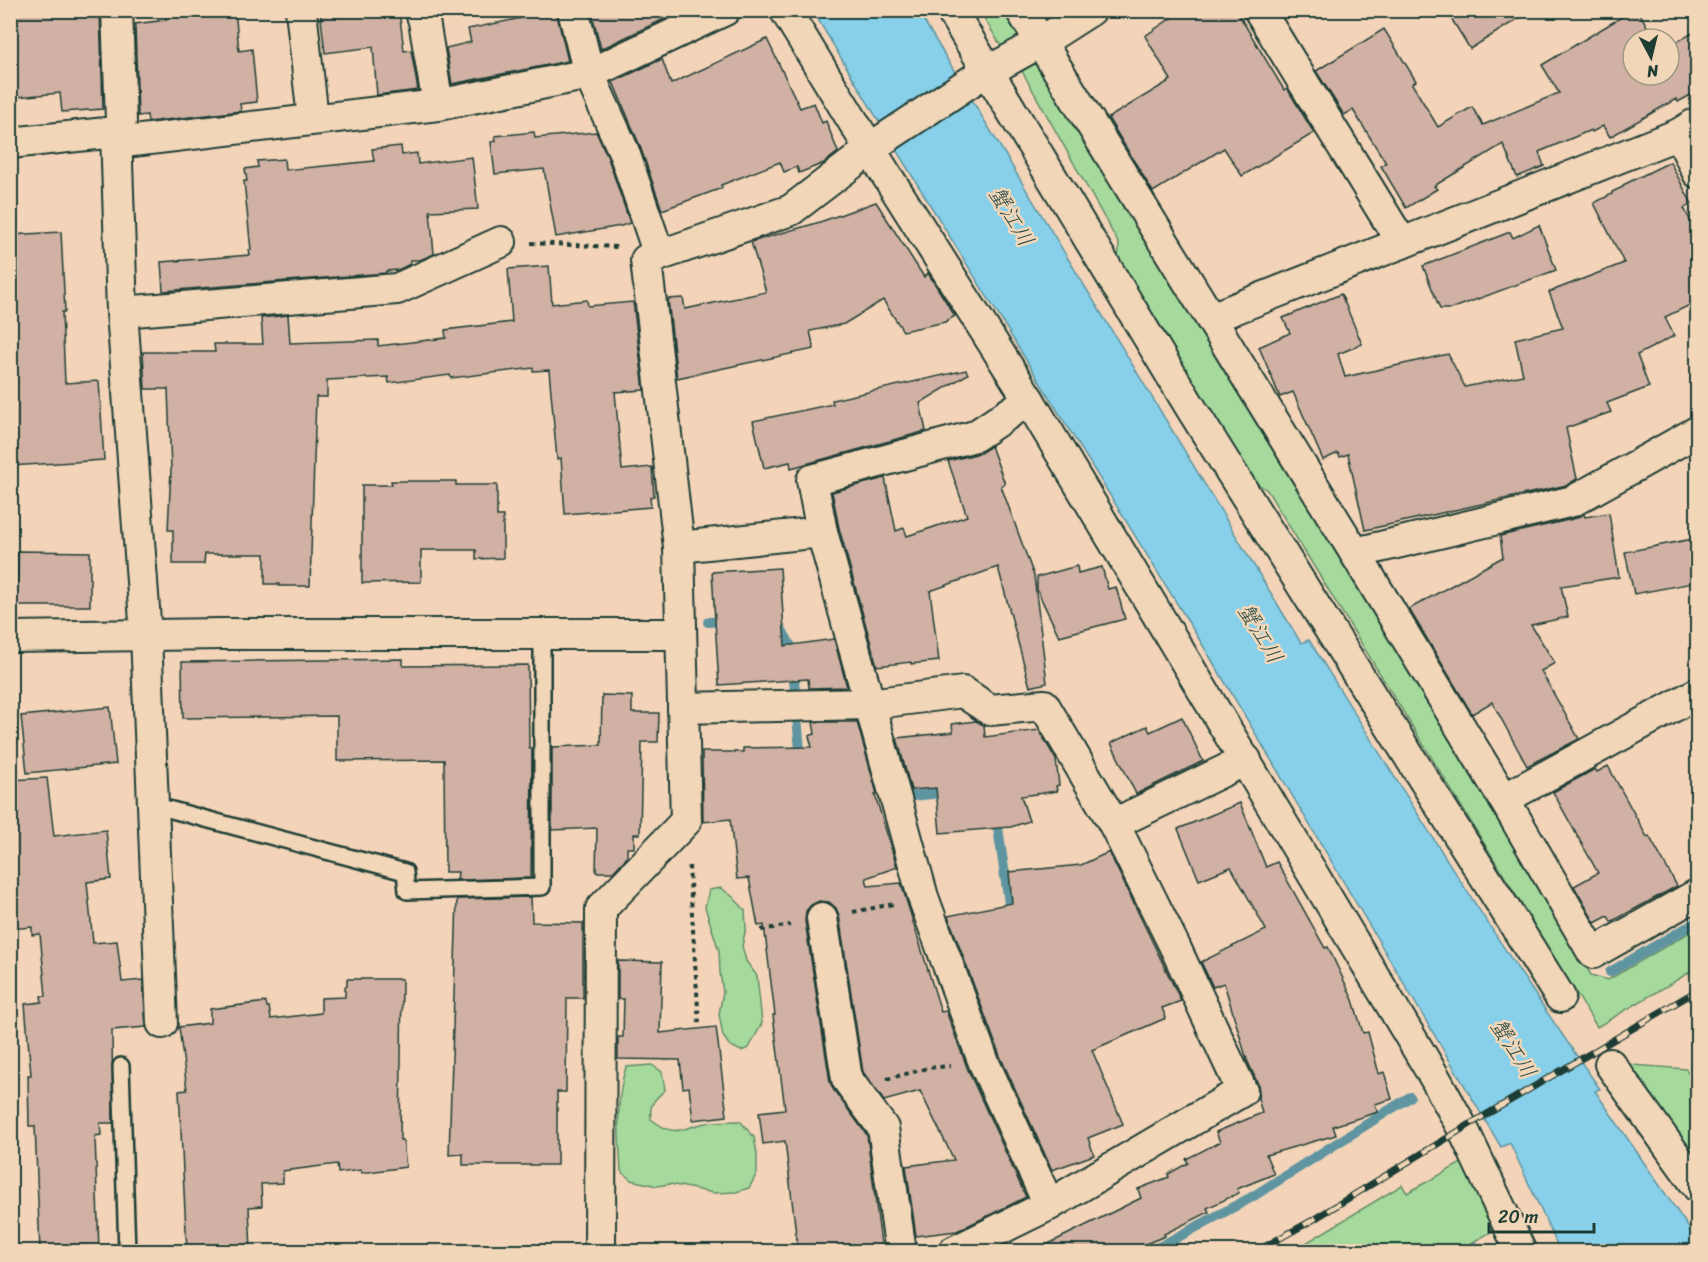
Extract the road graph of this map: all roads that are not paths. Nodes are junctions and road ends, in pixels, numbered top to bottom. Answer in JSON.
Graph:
{"nodes":[{"id":1,"x":117,"y":10,"type":"edge"},
{"id":2,"x":301,"y":10,"type":"edge"},
{"id":3,"x":420,"y":10,"type":"edge"},
{"id":4,"x":573,"y":10,"type":"edge"},
{"id":5,"x":725,"y":10,"type":"edge"},
{"id":6,"x":785,"y":10,"type":"edge"},
{"id":7,"x":951,"y":10,"type":"edge"},
{"id":8,"x":1021,"y":10,"type":"edge"},
{"id":9,"x":1091,"y":10,"type":"edge"},
{"id":10,"x":1259,"y":10,"type":"edge"},
{"id":11,"x":1041,"y":42,"type":"junction"},
{"id":12,"x":589,"y":74,"type":"junction"},
{"id":13,"x":982,"y":76,"type":"junction"},
{"id":14,"x":438,"y":105,"type":"junction"},
{"id":15,"x":313,"y":119,"type":"junction"},
{"id":16,"x":1688,"y":128,"type":"edge"},
{"id":17,"x":116,"y":138,"type":"junction"},
{"id":18,"x":10,"y":143,"type":"edge"},
{"id":19,"x":877,"y":144,"type":"junction"},
{"id":20,"x":1698,"y":173,"type":"edge"},
{"id":21,"x":501,"y":242,"type":"road end"},
{"id":22,"x":1402,"y":243,"type":"junction"},
{"id":23,"x":658,"y":252,"type":"junction"},
{"id":24,"x":122,"y":312,"type":"junction"},
{"id":25,"x":1211,"y":318,"type":"junction"},
{"id":26,"x":1029,"y":400,"type":"junction"},
{"id":27,"x":1698,"y":431,"type":"edge"},
{"id":28,"x":822,"y":532,"type":"junction"},
{"id":29,"x":679,"y":547,"type":"junction"},
{"id":30,"x":1355,"y":553,"type":"junction"},
{"id":31,"x":542,"y":634,"type":"junction"},
{"id":32,"x":681,"y":634,"type":"junction"},
{"id":33,"x":146,"y":635,"type":"junction"},
{"id":34,"x":10,"y":637,"type":"edge"},
{"id":35,"x":1698,"y":693,"type":"edge"},
{"id":36,"x":869,"y":704,"type":"junction"},
{"id":37,"x":683,"y":708,"type":"junction"},
{"id":38,"x":1246,"y":760,"type":"junction"},
{"id":39,"x":1504,"y":799,"type":"junction"},
{"id":40,"x":153,"y":804,"type":"junction"},
{"id":41,"x":1114,"y":824,"type":"junction"},
{"id":42,"x":1698,"y":894,"type":"edge"},
{"id":43,"x":822,"y":918,"type":"dead end"},
{"id":44,"x":1560,"y":997,"type":"dead end"},
{"id":45,"x":162,"y":1023,"type":"dead end"},
{"id":46,"x":1610,"y":1064,"type":"dead end"},
{"id":47,"x":121,"y":1066,"type":"dead end"},
{"id":48,"x":1698,"y":1187,"type":"edge"},
{"id":49,"x":1049,"y":1205,"type":"junction"},
{"id":50,"x":127,"y":1251,"type":"edge"},
{"id":51,"x":600,"y":1251,"type":"edge"},
{"id":52,"x":901,"y":1251,"type":"edge"},
{"id":53,"x":953,"y":1251,"type":"edge"},
{"id":54,"x":1521,"y":1251,"type":"edge"}],
"edges":[{"from":1,"to":17,"type":"street"},
{"from":2,"to":15,"type":"street"},
{"from":3,"to":14,"type":"street"},
{"from":4,"to":12,"type":"street"},
{"from":5,"to":12,"type":"street"},
{"from":6,"to":19,"type":"street"},
{"from":7,"to":13,"type":"street"},
{"from":8,"to":11,"type":"street"},
{"from":9,"to":11,"type":"street"},
{"from":10,"to":22,"type":"street"},
{"from":11,"to":13,"type":"street"},
{"from":11,"to":25,"type":"street"},
{"from":12,"to":14,"type":"street"},
{"from":12,"to":23,"type":"street"},
{"from":13,"to":19,"type":"street"},
{"from":13,"to":44,"type":"street"},
{"from":14,"to":15,"type":"street"},
{"from":15,"to":17,"type":"street"},
{"from":16,"to":20,"type":"street"},
{"from":16,"to":22,"type":"street"},
{"from":17,"to":18,"type":"street"},
{"from":17,"to":24,"type":"street"},
{"from":19,"to":23,"type":"street"},
{"from":19,"to":26,"type":"street"},
{"from":21,"to":24,"type":"street"},
{"from":22,"to":25,"type":"street"},
{"from":23,"to":29,"type":"street"},
{"from":24,"to":33,"type":"street"},
{"from":25,"to":30,"type":"street"},
{"from":26,"to":28,"type":"street"},
{"from":26,"to":38,"type":"street"},
{"from":27,"to":30,"type":"street"},
{"from":28,"to":29,"type":"street"},
{"from":28,"to":36,"type":"street"},
{"from":29,"to":32,"type":"street"},
{"from":30,"to":39,"type":"street"},
{"from":31,"to":32,"type":"street"},
{"from":31,"to":33,"type":"street"},
{"from":31,"to":40,"type":"lane"},
{"from":32,"to":37,"type":"street"},
{"from":33,"to":34,"type":"street"},
{"from":33,"to":40,"type":"street"},
{"from":35,"to":39,"type":"street"},
{"from":36,"to":37,"type":"street"},
{"from":36,"to":41,"type":"street"},
{"from":36,"to":49,"type":"street"},
{"from":37,"to":51,"type":"street"},
{"from":38,"to":41,"type":"street"},
{"from":38,"to":54,"type":"street"},
{"from":39,"to":42,"type":"street"},
{"from":40,"to":45,"type":"street"},
{"from":41,"to":49,"type":"street"},
{"from":43,"to":52,"type":"street"},
{"from":46,"to":48,"type":"street"},
{"from":47,"to":50,"type":"lane"},
{"from":49,"to":53,"type":"street"}]}
